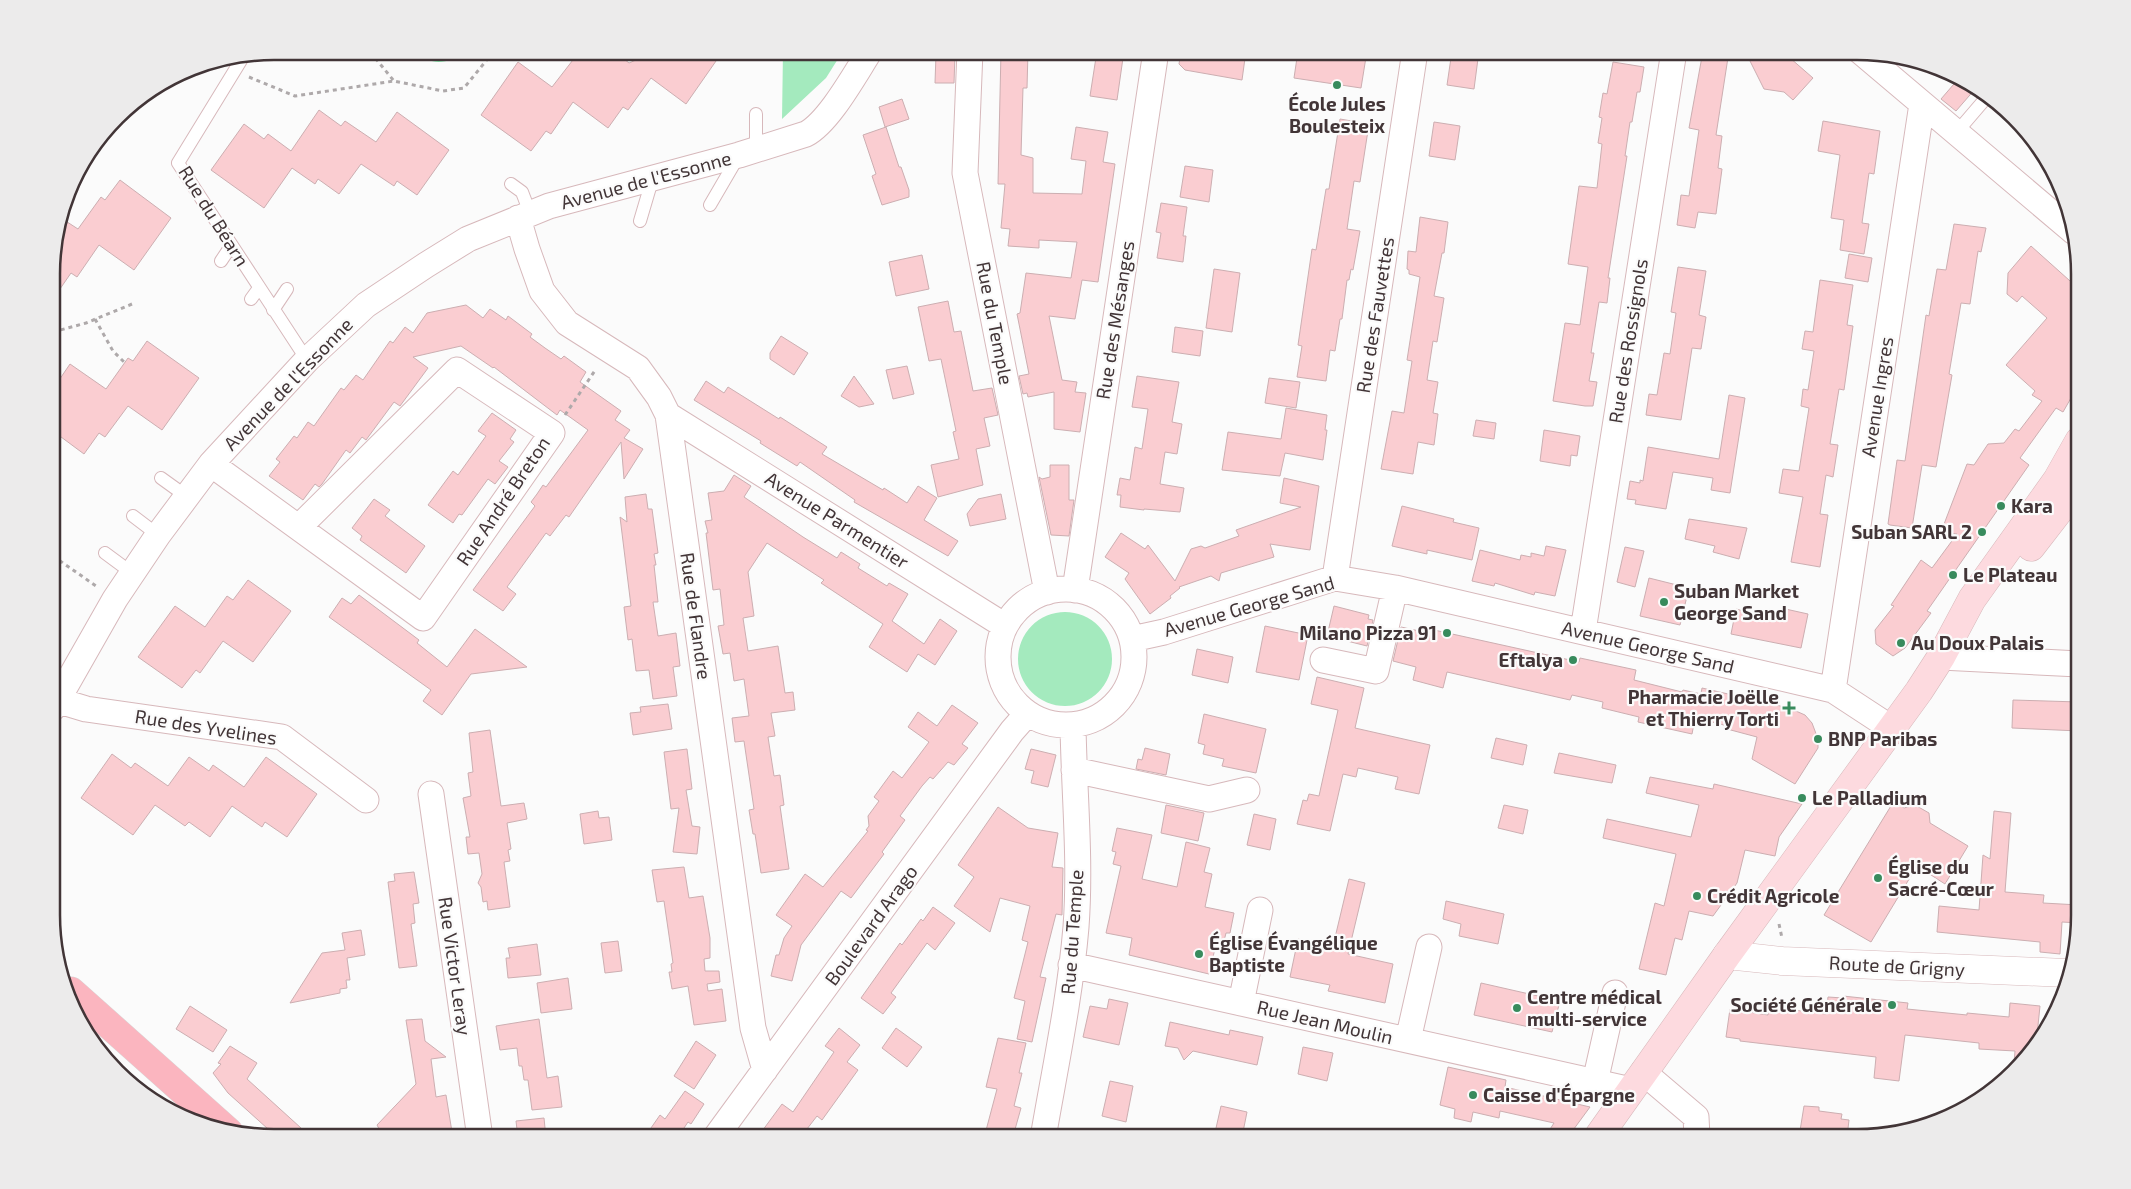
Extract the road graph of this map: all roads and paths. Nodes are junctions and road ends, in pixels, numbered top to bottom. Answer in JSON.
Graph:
{"nodes":[{"id":1,"x":377,"y":60,"type":"edge"},
{"id":2,"x":487,"y":60,"type":"edge"},
{"id":3,"x":864,"y":60,"type":"edge"},
{"id":4,"x":970,"y":60,"type":"edge"},
{"id":5,"x":1155,"y":60,"type":"edge"},
{"id":6,"x":1414,"y":60,"type":"edge"},
{"id":7,"x":1673,"y":60,"type":"edge"},
{"id":8,"x":1871,"y":60,"type":"edge"},
{"id":9,"x":240,"y":63,"type":"edge"},
{"id":10,"x":235,"y":71,"type":"junction"},
{"id":11,"x":394,"y":81,"type":"junction"},
{"id":12,"x":1983,"y":101,"type":"edge"},
{"id":13,"x":1922,"y":104,"type":"junction"},
{"id":14,"x":756,"y":114,"type":"dead end"},
{"id":15,"x":1956,"y":133,"type":"junction"},
{"id":16,"x":747,"y":153,"type":"junction"},
{"id":17,"x":653,"y":177,"type":"junction"},
{"id":18,"x":510,"y":184,"type":"dead end"},
{"id":19,"x":710,"y":205,"type":"dead end"},
{"id":20,"x":524,"y":216,"type":"junction"},
{"id":21,"x":640,"y":220,"type":"dead end"},
{"id":22,"x":2065,"y":225,"type":"edge"},
{"id":23,"x":231,"y":246,"type":"junction"},
{"id":24,"x":221,"y":261,"type":"dead end"},
{"id":25,"x":287,"y":289,"type":"dead end"},
{"id":26,"x":132,"y":304,"type":"dead end"},
{"id":27,"x":272,"y":310,"type":"junction"},
{"id":28,"x":95,"y":319,"type":"junction"},
{"id":29,"x":60,"y":330,"type":"edge"},
{"id":30,"x":306,"y":360,"type":"junction"},
{"id":31,"x":125,"y":363,"type":"dead end"},
{"id":32,"x":596,"y":368,"type":"dead end"},
{"id":33,"x":668,"y":415,"type":"junction"},
{"id":34,"x":552,"y":433,"type":"junction"},
{"id":35,"x":2071,"y":455,"type":"edge"},
{"id":36,"x":211,"y":464,"type":"junction"},
{"id":37,"x":161,"y":478,"type":"dead end"},
{"id":38,"x":186,"y":496,"type":"junction"},
{"id":39,"x":2071,"y":496,"type":"edge"},
{"id":40,"x":133,"y":516,"type":"dead end"},
{"id":41,"x":299,"y":527,"type":"junction"},
{"id":42,"x":158,"y":535,"type":"junction"},
{"id":43,"x":105,"y":553,"type":"dead end"},
{"id":44,"x":60,"y":561,"type":"edge"},
{"id":45,"x":132,"y":573,"type":"junction"},
{"id":46,"x":1335,"y":578,"type":"junction"},
{"id":47,"x":1395,"y":588,"type":"junction"},
{"id":48,"x":1074,"y":590,"type":"junction"},
{"id":49,"x":1047,"y":592,"type":"junction"},
{"id":50,"x":115,"y":599,"type":"junction"},
{"id":51,"x":1005,"y":626,"type":"junction"},
{"id":52,"x":1583,"y":631,"type":"junction"},
{"id":53,"x":1132,"y":639,"type":"junction"},
{"id":54,"x":1941,"y":657,"type":"junction"},
{"id":55,"x":1323,"y":660,"type":"dead end"},
{"id":56,"x":2071,"y":664,"type":"edge"},
{"id":57,"x":1833,"y":690,"type":"junction"},
{"id":58,"x":60,"y":692,"type":"edge"},
{"id":59,"x":60,"y":703,"type":"edge"},
{"id":60,"x":1027,"y":714,"type":"junction"},
{"id":61,"x":1073,"y":725,"type":"junction"},
{"id":62,"x":1891,"y":728,"type":"junction"},
{"id":63,"x":1074,"y":770,"type":"junction"},
{"id":64,"x":1247,"y":790,"type":"dead end"},
{"id":65,"x":431,"y":794,"type":"dead end"},
{"id":66,"x":366,"y":800,"type":"dead end"},
{"id":67,"x":1260,"y":910,"type":"dead end"},
{"id":68,"x":1429,"y":947,"type":"dead end"},
{"id":69,"x":1727,"y":954,"type":"junction"},
{"id":70,"x":1071,"y":966,"type":"junction"},
{"id":71,"x":2063,"y":973,"type":"edge"},
{"id":72,"x":1615,"y":993,"type":"dead end"},
{"id":73,"x":75,"y":995,"type":"edge"},
{"id":74,"x":1241,"y":1003,"type":"junction"},
{"id":75,"x":1408,"y":1040,"type":"junction"},
{"id":76,"x":765,"y":1070,"type":"junction"},
{"id":77,"x":1637,"y":1081,"type":"junction"},
{"id":78,"x":1595,"y":1082,"type":"junction"},
{"id":79,"x":218,"y":1122,"type":"edge"},
{"id":80,"x":479,"y":1129,"type":"edge"},
{"id":81,"x":722,"y":1129,"type":"edge"},
{"id":82,"x":1045,"y":1129,"type":"edge"},
{"id":83,"x":1604,"y":1129,"type":"edge"},
{"id":84,"x":1697,"y":1129,"type":"edge"}],
"edges":[{"from":1,"to":11,"type":"path"},
{"from":2,"to":11,"type":"path"},
{"from":3,"to":16,"type":"street","name":"Avenue de l'Essonne"},
{"from":4,"to":49,"type":"street","name":"Rue du Temple"},
{"from":5,"to":48,"type":"street","name":"Rue des Mésanges"},
{"from":6,"to":46,"type":"street","name":"Rue des Fauvettes"},
{"from":7,"to":52,"type":"street","name":"Rue des Rossignols"},
{"from":8,"to":13,"type":"street"},
{"from":9,"to":10,"type":"lane","name":"Rue du Béarn"},
{"from":10,"to":11,"type":"path"},
{"from":10,"to":23,"type":"lane","name":"Rue du Béarn"},
{"from":12,"to":15,"type":"lane"},
{"from":13,"to":15,"type":"street"},
{"from":13,"to":57,"type":"street","name":"Avenue Ingres"},
{"from":14,"to":16,"type":"lane"},
{"from":15,"to":22,"type":"street"},
{"from":16,"to":17,"type":"street","name":"Avenue de l'Essonne"},
{"from":16,"to":19,"type":"lane"},
{"from":17,"to":20,"type":"street","name":"Avenue de l'Essonne"},
{"from":17,"to":21,"type":"lane"},
{"from":18,"to":20,"type":"lane"},
{"from":20,"to":30,"type":"street","name":"Avenue de l'Essonne"},
{"from":20,"to":33,"type":"street","name":"Rue de Flandre"},
{"from":23,"to":24,"type":"lane"},
{"from":23,"to":27,"type":"lane","name":"Rue du Béarn"},
{"from":25,"to":27,"type":"lane"},
{"from":26,"to":28,"type":"path"},
{"from":27,"to":30,"type":"lane","name":"Rue du Béarn"},
{"from":28,"to":29,"type":"path"},
{"from":28,"to":31,"type":"path"},
{"from":30,"to":36,"type":"street","name":"Avenue de l'Essonne"},
{"from":32,"to":34,"type":"path"},
{"from":33,"to":51,"type":"street","name":"Avenue Parmentier"},
{"from":33,"to":76,"type":"street","name":"Rue de Flandre"},
{"from":34,"to":41,"type":"street","name":"Rue André Breton"},
{"from":34,"to":41,"type":"street","name":"Rue André Breton"},
{"from":35,"to":54,"type":"main road"},
{"from":36,"to":38,"type":"street","name":"Avenue de l'Essonne"},
{"from":36,"to":41,"type":"street","name":"Rue André Breton"},
{"from":37,"to":38,"type":"lane"},
{"from":38,"to":42,"type":"street","name":"Avenue de l'Essonne"},
{"from":39,"to":54,"type":"main road"},
{"from":40,"to":42,"type":"lane"},
{"from":42,"to":45,"type":"street","name":"Avenue de l'Essonne"},
{"from":43,"to":45,"type":"lane"},
{"from":44,"to":50,"type":"path"},
{"from":45,"to":50,"type":"street","name":"Avenue de l'Essonne"},
{"from":46,"to":47,"type":"street","name":"Avenue George Sand"},
{"from":46,"to":53,"type":"street","name":"Avenue George Sand"},
{"from":47,"to":52,"type":"street","name":"Avenue George Sand"},
{"from":47,"to":55,"type":"street"},
{"from":48,"to":49,"type":"street"},
{"from":48,"to":53,"type":"street"},
{"from":49,"to":51,"type":"street"},
{"from":50,"to":58,"type":"street","name":"Avenue de l'Essonne"},
{"from":51,"to":60,"type":"street"},
{"from":52,"to":57,"type":"street","name":"Avenue George Sand"},
{"from":53,"to":61,"type":"street"},
{"from":54,"to":56,"type":"street"},
{"from":54,"to":62,"type":"main road"},
{"from":57,"to":62,"type":"street","name":"Avenue George Sand"},
{"from":59,"to":66,"type":"street","name":"Rue des Yvelines"},
{"from":60,"to":61,"type":"street"},
{"from":60,"to":76,"type":"street","name":"Boulevard Arago"},
{"from":61,"to":63,"type":"street","name":"Rue du Temple"},
{"from":62,"to":69,"type":"main road"},
{"from":63,"to":64,"type":"street"},
{"from":63,"to":70,"type":"street","name":"Rue du Temple"},
{"from":65,"to":80,"type":"street","name":"Rue Victor Leray"},
{"from":67,"to":74,"type":"street","name":"Rue Jean Moulin"},
{"from":68,"to":75,"type":"street","name":"Rue Jean Moulin"},
{"from":69,"to":71,"type":"street","name":"Route de Grigny"},
{"from":69,"to":77,"type":"main road"},
{"from":70,"to":74,"type":"street","name":"Rue Jean Moulin"},
{"from":70,"to":82,"type":"street","name":"Rue du Temple"},
{"from":72,"to":78,"type":"street"},
{"from":73,"to":79,"type":"main road"},
{"from":74,"to":75,"type":"street","name":"Rue Jean Moulin"},
{"from":75,"to":78,"type":"street","name":"Rue Jean Moulin"},
{"from":76,"to":81,"type":"street","name":"Boulevard Arago"},
{"from":77,"to":78,"type":"street","name":"Rue Jean Moulin"},
{"from":77,"to":83,"type":"main road"},
{"from":77,"to":84,"type":"street"}]}
